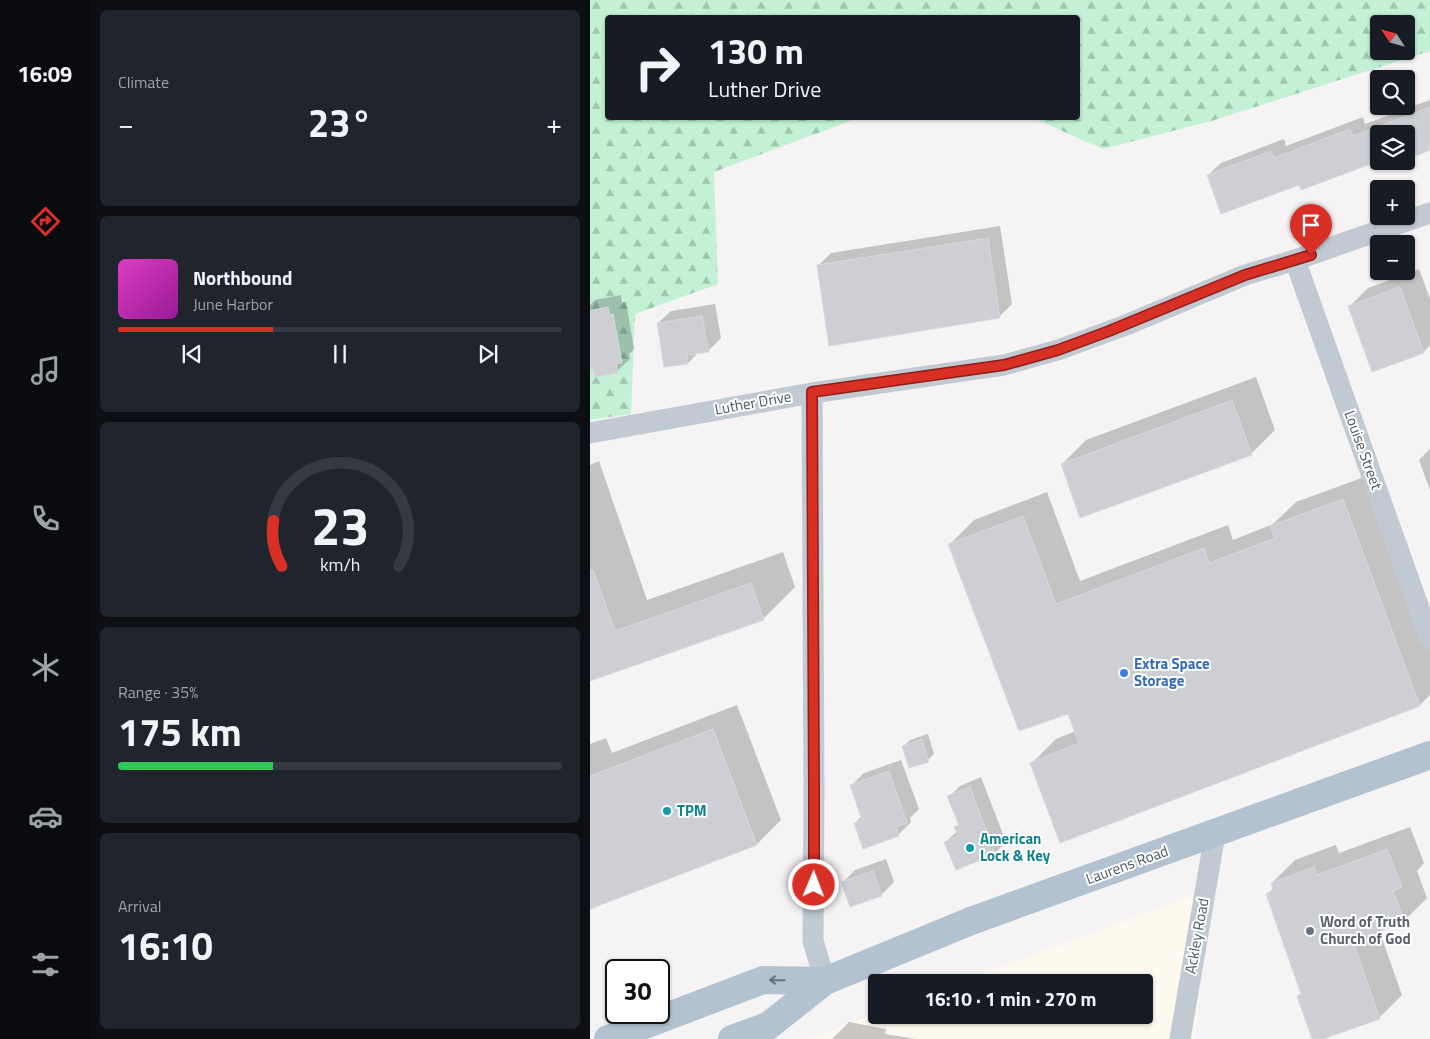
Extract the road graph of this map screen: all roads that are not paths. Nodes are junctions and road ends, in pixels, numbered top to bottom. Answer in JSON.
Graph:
{"nodes":[{"id":1,"x":1430,"y":213,"type":"edge"},
{"id":2,"x":1295,"y":260,"type":"junction"},
{"id":3,"x":812,"y":392,"type":"junction"},
{"id":4,"x":590,"y":433,"type":"edge"},
{"id":5,"x":1430,"y":639,"type":"edge"},
{"id":6,"x":1430,"y":755,"type":"edge"},
{"id":7,"x":1215,"y":834,"type":"junction"},
{"id":8,"x":825,"y":981,"type":"junction"},
{"id":9,"x":608,"y":1039,"type":"edge"},
{"id":10,"x":732,"y":1039,"type":"edge"},
{"id":11,"x":1180,"y":1039,"type":"edge"}],
"edges":[{"from":1,"to":2,"type":"street","name":"Luther Drive"},
{"from":2,"to":3,"type":"street","name":"Luther Drive"},
{"from":2,"to":5,"type":"street","name":"Louise Street"},
{"from":3,"to":4,"type":"street","name":"Luther Drive"},
{"from":3,"to":8,"type":"street"},
{"from":6,"to":7,"type":"main road","name":"Laurens Road"},
{"from":7,"to":8,"type":"main road","name":"Laurens Road"},
{"from":7,"to":11,"type":"street","name":"Ackley Road"},
{"from":8,"to":9,"type":"main road","name":"Laurens Road","one_way":true},
{"from":8,"to":10,"type":"main road","name":"Laurens Road"}]}
